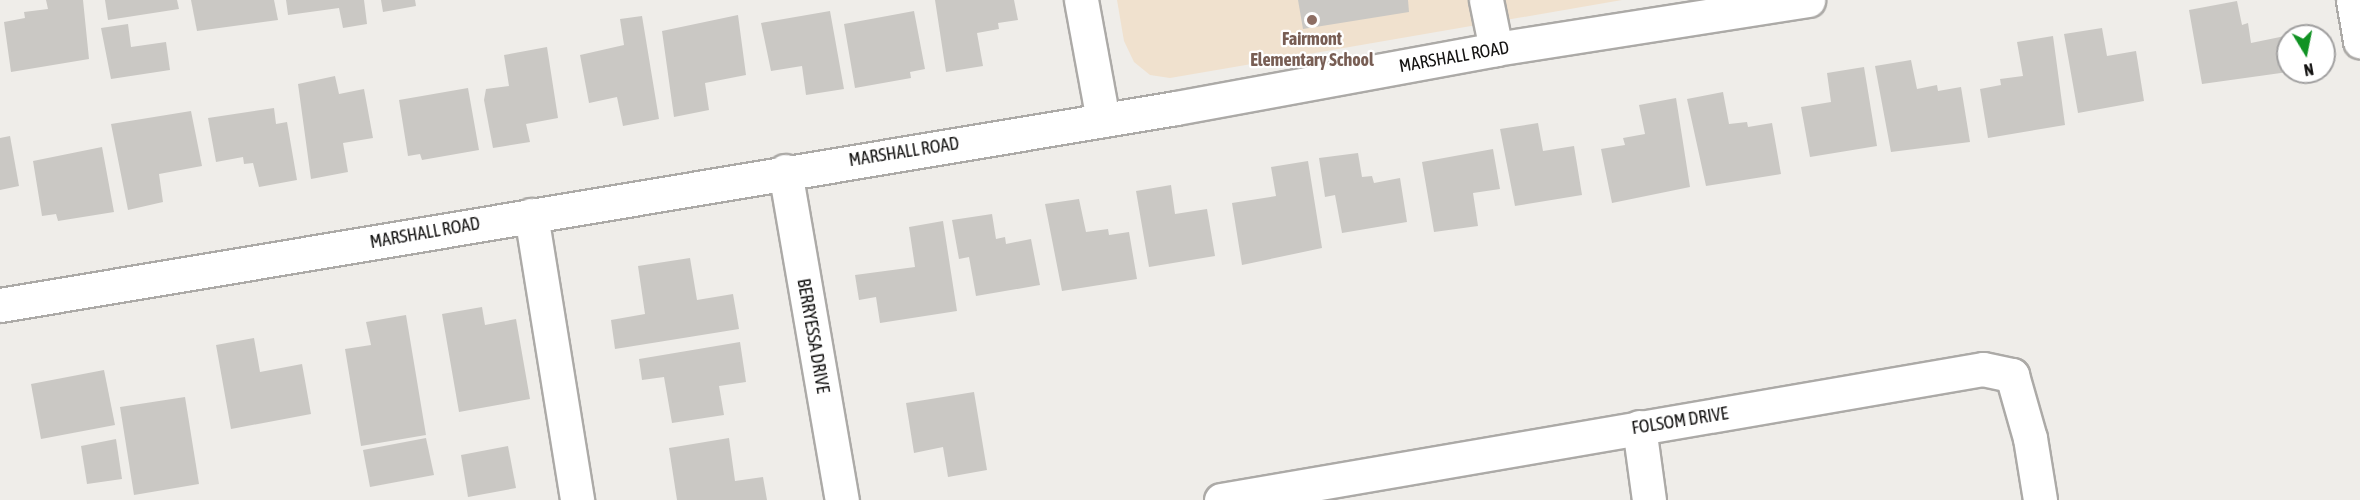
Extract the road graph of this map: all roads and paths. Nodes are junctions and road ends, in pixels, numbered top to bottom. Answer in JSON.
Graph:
{"nodes":[{"id":1,"x":1082,"y":0,"type":"edge"},
{"id":2,"x":1486,"y":0,"type":"edge"},
{"id":3,"x":1808,"y":0,"type":"edge"},
{"id":4,"x":2353,"y":0,"type":"edge"},
{"id":5,"x":2360,"y":41,"type":"edge"},
{"id":6,"x":1496,"y":49,"type":"junction"},
{"id":7,"x":1102,"y":120,"type":"junction"},
{"id":8,"x":785,"y":171,"type":"junction"},
{"id":9,"x":531,"y":215,"type":"junction"},
{"id":10,"x":0,"y":305,"type":"edge"},
{"id":11,"x":1639,"y":427,"type":"junction"},
{"id":12,"x":1261,"y":497,"type":"edge"},
{"id":13,"x":577,"y":500,"type":"edge"},
{"id":14,"x":842,"y":500,"type":"edge"},
{"id":15,"x":1221,"y":500,"type":"edge"},
{"id":16,"x":1649,"y":500,"type":"edge"},
{"id":17,"x":2040,"y":500,"type":"edge"}],
"edges":[{"from":1,"to":7,"type":"street"},
{"from":2,"to":6,"type":"street"},
{"from":3,"to":6,"type":"street","name":"MARSHALL ROAD"},
{"from":4,"to":5,"type":"street"},
{"from":6,"to":7,"type":"street","name":"MARSHALL ROAD"},
{"from":7,"to":8,"type":"street","name":"MARSHALL ROAD"},
{"from":8,"to":9,"type":"street","name":"MARSHALL ROAD"},
{"from":8,"to":14,"type":"street","name":"BERRYESSA DRIVE"},
{"from":9,"to":10,"type":"street","name":"MARSHALL ROAD"},
{"from":9,"to":13,"type":"street"},
{"from":11,"to":12,"type":"street","name":"FOLSOM DRIVE"},
{"from":11,"to":16,"type":"street"},
{"from":11,"to":17,"type":"street","name":"FOLSOM DRIVE"},
{"from":12,"to":15,"type":"street","name":"FOLSOM DRIVE"}]}
